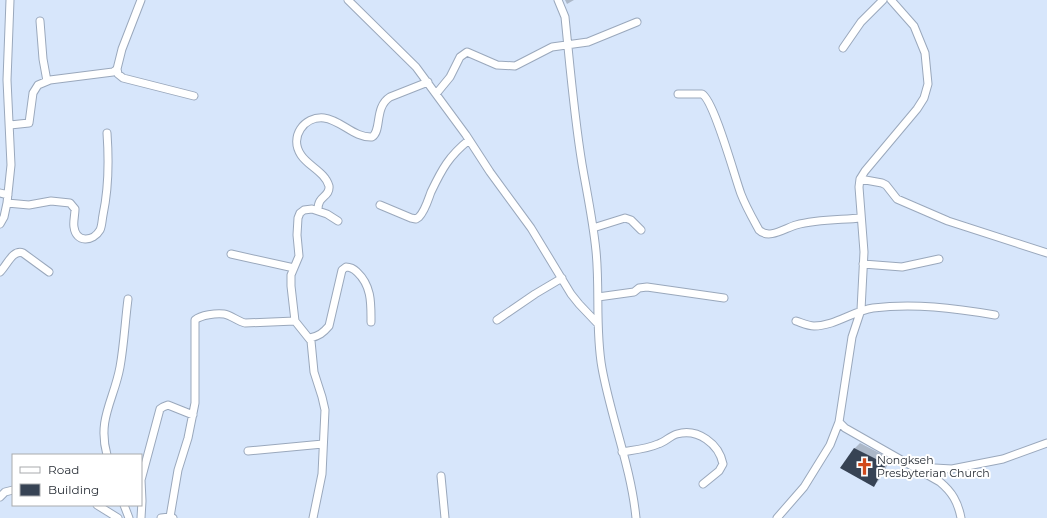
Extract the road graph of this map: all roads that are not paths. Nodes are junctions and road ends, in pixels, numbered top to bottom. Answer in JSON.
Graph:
{"nodes":[{"id":1,"x":10,"y":0,"type":"edge"},
{"id":2,"x":141,"y":0,"type":"edge"},
{"id":3,"x":349,"y":0,"type":"edge"},
{"id":4,"x":558,"y":0,"type":"edge"},
{"id":5,"x":883,"y":0,"type":"edge"},
{"id":6,"x":891,"y":0,"type":"edge"},
{"id":7,"x":40,"y":21,"type":"dead end"},
{"id":8,"x":637,"y":22,"type":"dead end"},
{"id":9,"x":568,"y":46,"type":"junction"},
{"id":10,"x":843,"y":48,"type":"dead end"},
{"id":11,"x":117,"y":69,"type":"junction"},
{"id":12,"x":8,"y":80,"type":"junction"},
{"id":13,"x":47,"y":81,"type":"junction"},
{"id":14,"x":0,"y":82,"type":"edge"},
{"id":15,"x":428,"y":82,"type":"junction"},
{"id":16,"x":436,"y":94,"type":"junction"},
{"id":17,"x":678,"y":94,"type":"dead end"},
{"id":18,"x":194,"y":96,"type":"dead end"},
{"id":19,"x":10,"y":124,"type":"junction"},
{"id":20,"x":107,"y":132,"type":"dead end"},
{"id":21,"x":469,"y":140,"type":"junction"},
{"id":22,"x":860,"y":179,"type":"junction"},
{"id":23,"x":0,"y":192,"type":"edge"},
{"id":24,"x":8,"y":195,"type":"junction"},
{"id":25,"x":7,"y":204,"type":"junction"},
{"id":26,"x":380,"y":205,"type":"dead end"},
{"id":27,"x":318,"y":210,"type":"junction"},
{"id":28,"x":861,"y":218,"type":"junction"},
{"id":29,"x":338,"y":221,"type":"dead end"},
{"id":30,"x":0,"y":224,"type":"edge"},
{"id":31,"x":593,"y":228,"type":"junction"},
{"id":32,"x":641,"y":230,"type":"dead end"},
{"id":33,"x":1047,"y":253,"type":"edge"},
{"id":34,"x":231,"y":254,"type":"dead end"},
{"id":35,"x":939,"y":259,"type":"dead end"},
{"id":36,"x":864,"y":264,"type":"junction"},
{"id":37,"x":294,"y":268,"type":"junction"},
{"id":38,"x":0,"y":272,"type":"edge"},
{"id":39,"x":49,"y":272,"type":"dead end"},
{"id":40,"x":562,"y":278,"type":"junction"},
{"id":41,"x":598,"y":297,"type":"junction"},
{"id":42,"x":724,"y":298,"type":"dead end"},
{"id":43,"x":128,"y":299,"type":"dead end"},
{"id":44,"x":861,"y":310,"type":"junction"},
{"id":45,"x":995,"y":315,"type":"dead end"},
{"id":46,"x":497,"y":320,"type":"dead end"},
{"id":47,"x":295,"y":321,"type":"junction"},
{"id":48,"x":370,"y":322,"type":"dead end"},
{"id":49,"x":796,"y":322,"type":"dead end"},
{"id":50,"x":598,"y":324,"type":"junction"},
{"id":51,"x":310,"y":338,"type":"junction"},
{"id":52,"x":193,"y":415,"type":"junction"},
{"id":53,"x":839,"y":422,"type":"junction"},
{"id":54,"x":1047,"y":443,"type":"edge"},
{"id":55,"x":323,"y":444,"type":"junction"},
{"id":56,"x":248,"y":451,"type":"dead end"},
{"id":57,"x":622,"y":452,"type":"junction"},
{"id":58,"x":107,"y":454,"type":"edge"},
{"id":59,"x":900,"y":460,"type":"junction"},
{"id":60,"x":142,"y":476,"type":"edge"},
{"id":61,"x":441,"y":476,"type":"dead end"},
{"id":62,"x":703,"y":484,"type":"dead end"},
{"id":63,"x":12,"y":490,"type":"edge"},
{"id":64,"x":0,"y":497,"type":"edge"},
{"id":65,"x":99,"y":506,"type":"edge"},
{"id":66,"x":124,"y":506,"type":"edge"},
{"id":67,"x":142,"y":506,"type":"edge"},
{"id":68,"x":118,"y":518,"type":"edge"},
{"id":69,"x":129,"y":518,"type":"edge"},
{"id":70,"x":141,"y":518,"type":"edge"},
{"id":71,"x":161,"y":518,"type":"edge"},
{"id":72,"x":172,"y":518,"type":"edge"},
{"id":73,"x":313,"y":518,"type":"edge"},
{"id":74,"x":445,"y":518,"type":"edge"},
{"id":75,"x":636,"y":518,"type":"edge"},
{"id":76,"x":777,"y":518,"type":"edge"},
{"id":77,"x":961,"y":518,"type":"edge"}],
"edges":[{"from":1,"to":12,"type":"street"},
{"from":2,"to":11,"type":"street"},
{"from":3,"to":15,"type":"street"},
{"from":4,"to":9,"type":"street"},
{"from":5,"to":10,"type":"street"},
{"from":6,"to":22,"type":"street"},
{"from":7,"to":13,"type":"street"},
{"from":8,"to":9,"type":"street"},
{"from":9,"to":16,"type":"street"},
{"from":9,"to":31,"type":"street"},
{"from":11,"to":13,"type":"street"},
{"from":11,"to":18,"type":"street"},
{"from":12,"to":14,"type":"street"},
{"from":12,"to":19,"type":"street"},
{"from":13,"to":19,"type":"street"},
{"from":15,"to":16,"type":"street"},
{"from":15,"to":27,"type":"street"},
{"from":16,"to":21,"type":"street"},
{"from":17,"to":28,"type":"street"},
{"from":19,"to":24,"type":"street"},
{"from":20,"to":25,"type":"street"},
{"from":21,"to":26,"type":"street"},
{"from":21,"to":40,"type":"street"},
{"from":22,"to":28,"type":"street"},
{"from":22,"to":33,"type":"street"},
{"from":23,"to":24,"type":"street"},
{"from":24,"to":25,"type":"street"},
{"from":25,"to":30,"type":"street"},
{"from":27,"to":29,"type":"street"},
{"from":27,"to":37,"type":"street"},
{"from":28,"to":36,"type":"street"},
{"from":31,"to":32,"type":"street"},
{"from":31,"to":41,"type":"street"},
{"from":34,"to":37,"type":"street"},
{"from":35,"to":36,"type":"street"},
{"from":36,"to":44,"type":"street"},
{"from":37,"to":47,"type":"street"},
{"from":38,"to":39,"type":"street"},
{"from":40,"to":46,"type":"street"},
{"from":40,"to":50,"type":"street"},
{"from":41,"to":42,"type":"street"},
{"from":41,"to":50,"type":"street"},
{"from":43,"to":58,"type":"street"},
{"from":44,"to":45,"type":"street"},
{"from":44,"to":49,"type":"street"},
{"from":44,"to":53,"type":"street"},
{"from":47,"to":51,"type":"street"},
{"from":47,"to":52,"type":"street"},
{"from":48,"to":51,"type":"street"},
{"from":50,"to":57,"type":"street"},
{"from":51,"to":55,"type":"street"},
{"from":52,"to":60,"type":"street"},
{"from":52,"to":72,"type":"street"},
{"from":53,"to":59,"type":"street"},
{"from":53,"to":76,"type":"street"},
{"from":54,"to":59,"type":"street"},
{"from":55,"to":56,"type":"street"},
{"from":55,"to":73,"type":"street"},
{"from":57,"to":62,"type":"street"},
{"from":57,"to":75,"type":"street"},
{"from":59,"to":77,"type":"street"},
{"from":61,"to":74,"type":"street"},
{"from":63,"to":64,"type":"street"},
{"from":65,"to":68,"type":"street"},
{"from":66,"to":69,"type":"street"},
{"from":67,"to":70,"type":"street"},
{"from":71,"to":72,"type":"street"}]}
